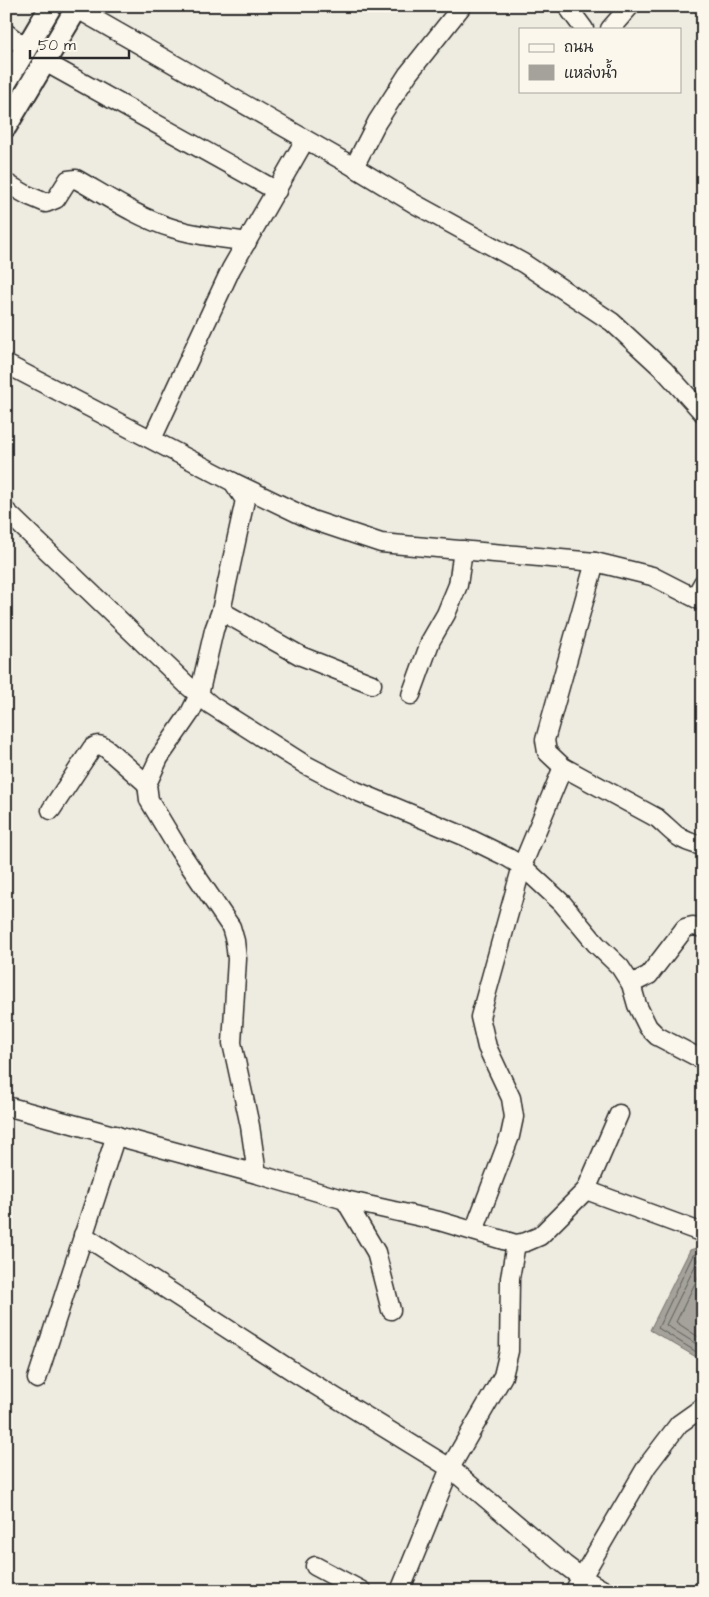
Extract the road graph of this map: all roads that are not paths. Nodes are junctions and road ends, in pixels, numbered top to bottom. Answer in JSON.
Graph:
{"nodes":[{"id":1,"x":51,"y":6,"type":"edge"},
{"id":2,"x":462,"y":6,"type":"edge"},
{"id":3,"x":567,"y":6,"type":"edge"},
{"id":4,"x":630,"y":6,"type":"edge"},
{"id":5,"x":75,"y":7,"type":"edge"},
{"id":6,"x":583,"y":28,"type":"edge"},
{"id":7,"x":611,"y":28,"type":"edge"},
{"id":8,"x":6,"y":34,"type":"edge"},
{"id":9,"x":26,"y":48,"type":"junction"},
{"id":10,"x":45,"y":62,"type":"junction"},
{"id":11,"x":6,"y":82,"type":"edge"},
{"id":12,"x":6,"y":126,"type":"edge"},
{"id":13,"x":306,"y":140,"type":"junction"},
{"id":14,"x":354,"y":167,"type":"junction"},
{"id":15,"x":6,"y":183,"type":"edge"},
{"id":16,"x":277,"y":191,"type":"junction"},
{"id":17,"x":248,"y":242,"type":"junction"},
{"id":18,"x":6,"y":364,"type":"edge"},
{"id":19,"x":703,"y":413,"type":"edge"},
{"id":20,"x":152,"y":439,"type":"junction"},
{"id":21,"x":233,"y":482,"type":"junction"},
{"id":22,"x":6,"y":511,"type":"edge"},
{"id":23,"x":463,"y":550,"type":"junction"},
{"id":24,"x":596,"y":562,"type":"junction"},
{"id":25,"x":700,"y":594,"type":"edge"},
{"id":26,"x":221,"y":611,"type":"junction"},
{"id":27,"x":372,"y":684,"type":"dead end"},
{"id":28,"x":199,"y":695,"type":"junction"},
{"id":29,"x":411,"y":695,"type":"dead end"},
{"id":30,"x":563,"y":767,"type":"junction"},
{"id":31,"x":147,"y":784,"type":"junction"},
{"id":32,"x":52,"y":810,"type":"dead end"},
{"id":33,"x":703,"y":846,"type":"edge"},
{"id":34,"x":522,"y":866,"type":"junction"},
{"id":35,"x":703,"y":928,"type":"edge"},
{"id":36,"x":631,"y":984,"type":"junction"},
{"id":37,"x":703,"y":1060,"type":"edge"},
{"id":38,"x":6,"y":1106,"type":"edge"},
{"id":39,"x":619,"y":1114,"type":"dead end"},
{"id":40,"x":116,"y":1135,"type":"junction"},
{"id":41,"x":257,"y":1174,"type":"junction"},
{"id":42,"x":586,"y":1190,"type":"junction"},
{"id":43,"x":345,"y":1200,"type":"junction"},
{"id":44,"x":474,"y":1231,"type":"junction"},
{"id":45,"x":703,"y":1233,"type":"edge"},
{"id":46,"x":83,"y":1235,"type":"junction"},
{"id":47,"x":516,"y":1244,"type":"junction"},
{"id":48,"x":391,"y":1310,"type":"dead end"},
{"id":49,"x":37,"y":1379,"type":"dead end"},
{"id":50,"x":703,"y":1407,"type":"edge"},
{"id":51,"x":450,"y":1468,"type":"junction"},
{"id":52,"x":315,"y":1566,"type":"dead end"},
{"id":53,"x":578,"y":1584,"type":"edge"},
{"id":54,"x":362,"y":1591,"type":"edge"},
{"id":55,"x":400,"y":1591,"type":"edge"},
{"id":56,"x":605,"y":1591,"type":"edge"}],
"edges":[{"from":1,"to":9,"type":"main road"},
{"from":2,"to":14,"type":"street"},
{"from":3,"to":6,"type":"street"},
{"from":4,"to":7,"type":"street"},
{"from":5,"to":10,"type":"main road"},
{"from":5,"to":13,"type":"street"},
{"from":8,"to":9,"type":"street"},
{"from":9,"to":11,"type":"main road"},
{"from":10,"to":12,"type":"main road"},
{"from":10,"to":16,"type":"street"},
{"from":13,"to":14,"type":"street"},
{"from":13,"to":16,"type":"street"},
{"from":14,"to":19,"type":"street"},
{"from":15,"to":17,"type":"street"},
{"from":16,"to":17,"type":"street"},
{"from":17,"to":20,"type":"street"},
{"from":18,"to":20,"type":"street"},
{"from":20,"to":21,"type":"street"},
{"from":21,"to":23,"type":"street"},
{"from":21,"to":26,"type":"street"},
{"from":22,"to":28,"type":"street"},
{"from":23,"to":24,"type":"street"},
{"from":23,"to":29,"type":"street"},
{"from":24,"to":25,"type":"street"},
{"from":24,"to":30,"type":"street"},
{"from":26,"to":27,"type":"street"},
{"from":26,"to":28,"type":"street"},
{"from":28,"to":31,"type":"street"},
{"from":28,"to":34,"type":"street"},
{"from":30,"to":33,"type":"street"},
{"from":30,"to":34,"type":"street"},
{"from":31,"to":32,"type":"street"},
{"from":31,"to":41,"type":"street"},
{"from":34,"to":36,"type":"street"},
{"from":34,"to":44,"type":"street"},
{"from":35,"to":36,"type":"street"},
{"from":36,"to":37,"type":"street"},
{"from":38,"to":40,"type":"street"},
{"from":39,"to":42,"type":"street"},
{"from":40,"to":41,"type":"street"},
{"from":40,"to":46,"type":"street"},
{"from":41,"to":43,"type":"street"},
{"from":42,"to":45,"type":"street"},
{"from":42,"to":47,"type":"street"},
{"from":43,"to":44,"type":"street"},
{"from":43,"to":48,"type":"street"},
{"from":44,"to":47,"type":"street"},
{"from":46,"to":49,"type":"street"},
{"from":46,"to":51,"type":"street"},
{"from":47,"to":51,"type":"street"},
{"from":50,"to":53,"type":"street"},
{"from":51,"to":53,"type":"street"},
{"from":51,"to":55,"type":"street"},
{"from":52,"to":54,"type":"street"},
{"from":53,"to":56,"type":"street"}]}
